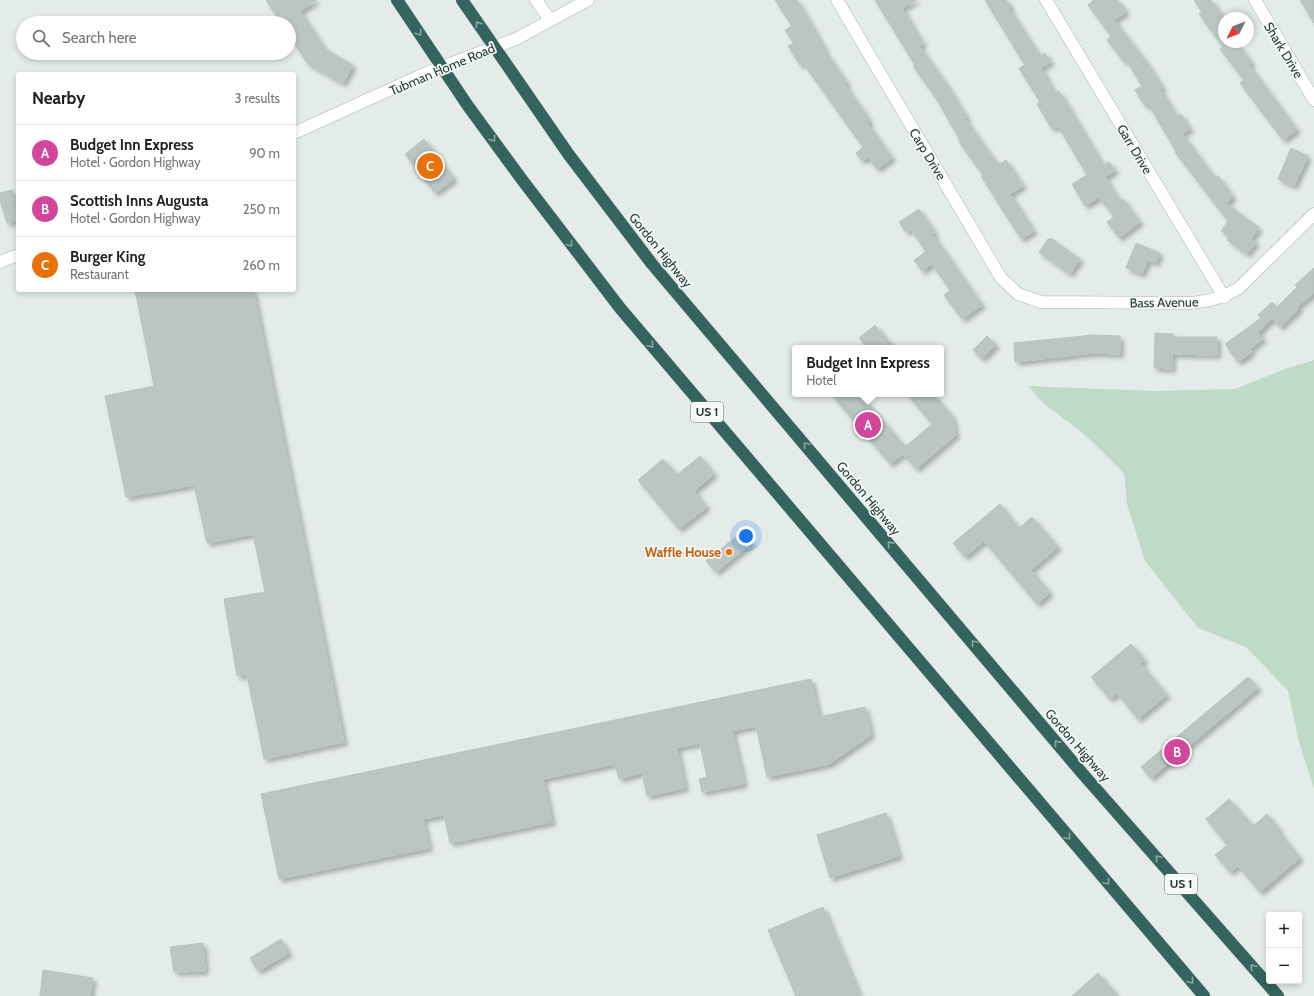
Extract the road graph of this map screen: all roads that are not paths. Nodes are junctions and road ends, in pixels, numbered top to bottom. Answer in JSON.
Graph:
{"nodes":[{"id":1,"x":397,"y":0,"type":"edge"},
{"id":2,"x":462,"y":0,"type":"edge"},
{"id":3,"x":536,"y":0,"type":"edge"},
{"id":4,"x":588,"y":0,"type":"edge"},
{"id":5,"x":837,"y":0,"type":"edge"},
{"id":6,"x":1046,"y":0,"type":"edge"},
{"id":7,"x":1255,"y":0,"type":"edge"},
{"id":8,"x":550,"y":20,"type":"junction"},
{"id":9,"x":494,"y":47,"type":"junction"},
{"id":10,"x":442,"y":67,"type":"junction"},
{"id":11,"x":1314,"y":100,"type":"edge"},
{"id":12,"x":296,"y":132,"type":"edge"},
{"id":13,"x":1314,"y":214,"type":"edge"},
{"id":14,"x":16,"y":256,"type":"edge"},
{"id":15,"x":0,"y":262,"type":"edge"},
{"id":16,"x":1224,"y":297,"type":"junction"},
{"id":17,"x":1028,"y":299,"type":"joint"},
{"id":18,"x":1204,"y":996,"type":"edge"},
{"id":19,"x":1278,"y":996,"type":"edge"}],
"edges":[{"from":1,"to":10,"type":"highway","number":"US 1","one_way":true},
{"from":9,"to":2,"type":"highway","name":"Gordon Highway","number":"US 1","one_way":true},
{"from":3,"to":8,"type":"street"},
{"from":4,"to":8,"type":"street","name":"Tubman Home Road"},
{"from":5,"to":17,"type":"street","name":"Carp Drive"},
{"from":6,"to":16,"type":"street","name":"Garr Drive"},
{"from":7,"to":11,"type":"street","name":"Shark Drive"},
{"from":8,"to":9,"type":"street","name":"Tubman Home Road"},
{"from":9,"to":10,"type":"street","name":"Tubman Home Road"},
{"from":19,"to":9,"type":"highway","name":"Gordon Highway","number":"US 1","one_way":true},
{"from":10,"to":12,"type":"street","name":"Tubman Home Road"},
{"from":10,"to":18,"type":"highway","number":"US 1","one_way":true},
{"from":13,"to":16,"type":"street","name":"Bass Avenue"},
{"from":14,"to":15,"type":"street"},
{"from":16,"to":17,"type":"street","name":"Bass Avenue"}]}
